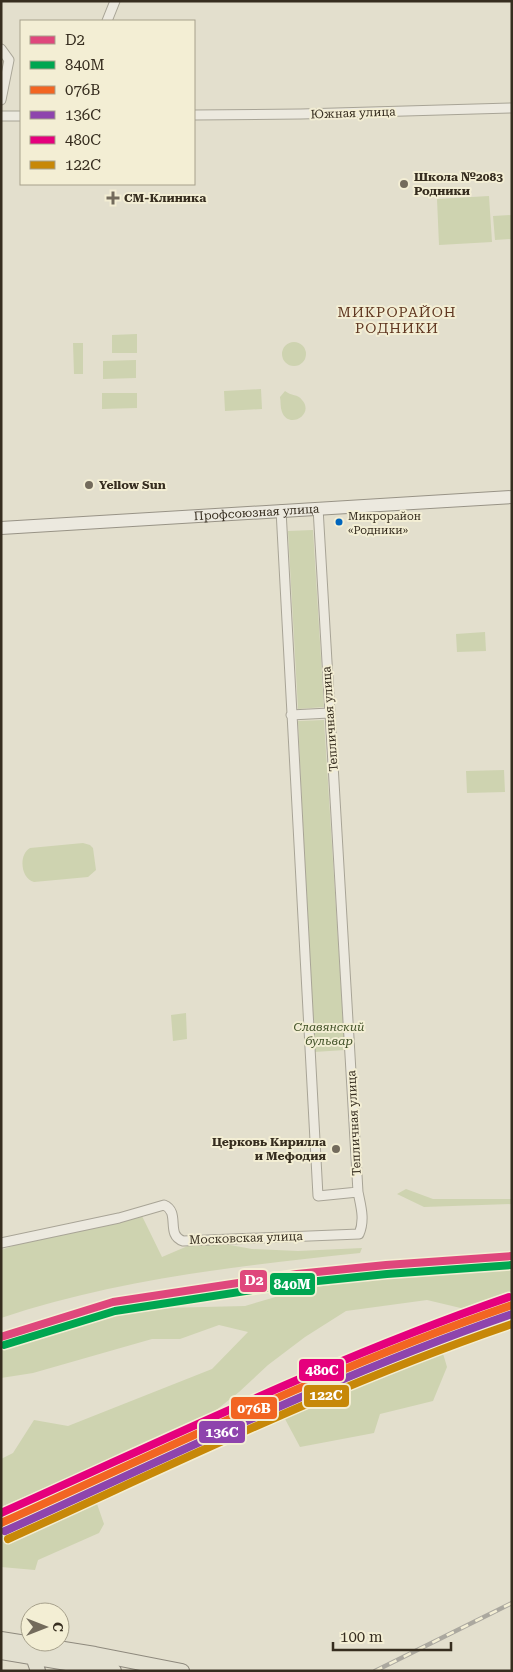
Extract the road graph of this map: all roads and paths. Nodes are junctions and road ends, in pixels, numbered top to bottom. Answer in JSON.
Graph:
{"nodes":[{"id":1,"x":115,"y":1,"type":"edge"},
{"id":2,"x":107,"y":20,"type":"edge"},
{"id":3,"x":1,"y":50,"type":"edge"},
{"id":4,"x":1,"y":100,"type":"edge"},
{"id":5,"x":512,"y":108,"type":"edge"},
{"id":6,"x":195,"y":115,"type":"edge"},
{"id":7,"x":1,"y":116,"type":"edge"},
{"id":8,"x":20,"y":116,"type":"edge"},
{"id":9,"x":512,"y":497,"type":"edge"},
{"id":10,"x":318,"y":508,"type":"junction"},
{"id":11,"x":281,"y":510,"type":"junction"},
{"id":12,"x":1,"y":528,"type":"edge"},
{"id":13,"x":329,"y":713,"type":"junction"},
{"id":14,"x":291,"y":715,"type":"junction"},
{"id":15,"x":358,"y":1192,"type":"junction"},
{"id":16,"x":1,"y":1243,"type":"edge"},
{"id":17,"x":1,"y":1639,"type":"edge"},
{"id":18,"x":1,"y":1652,"type":"edge"},
{"id":19,"x":33,"y":1657,"type":"junction"},
{"id":20,"x":92,"y":1660,"type":"junction"},
{"id":21,"x":38,"y":1671,"type":"edge"},
{"id":22,"x":76,"y":1671,"type":"edge"},
{"id":23,"x":114,"y":1671,"type":"edge"},
{"id":24,"x":182,"y":1671,"type":"edge"}],
"edges":[{"from":1,"to":2,"type":"street"},
{"from":3,"to":4,"type":"street"},
{"from":5,"to":6,"type":"street","name":"Южная улица"},
{"from":7,"to":8,"type":"street"},
{"from":9,"to":10,"type":"main road","name":"Профсоюзная улица"},
{"from":10,"to":11,"type":"main road","name":"Профсоюзная улица"},
{"from":10,"to":13,"type":"street","name":"Тепличная улица"},
{"from":11,"to":12,"type":"main road","name":"Профсоюзная улица"},
{"from":11,"to":14,"type":"street","name":"Тепличная улица"},
{"from":13,"to":14,"type":"street"},
{"from":13,"to":15,"type":"street","name":"Тепличная улица"},
{"from":14,"to":15,"type":"street","name":"Тепличная улица"},
{"from":15,"to":16,"type":"street","name":"Московская улица"},
{"from":17,"to":20,"type":"main road"},
{"from":18,"to":19,"type":"main road"},
{"from":19,"to":20,"type":"main road"},
{"from":19,"to":21,"type":"main road"},
{"from":20,"to":22,"type":"main road"},
{"from":20,"to":23,"type":"main road"},
{"from":20,"to":24,"type":"main road"}]}
